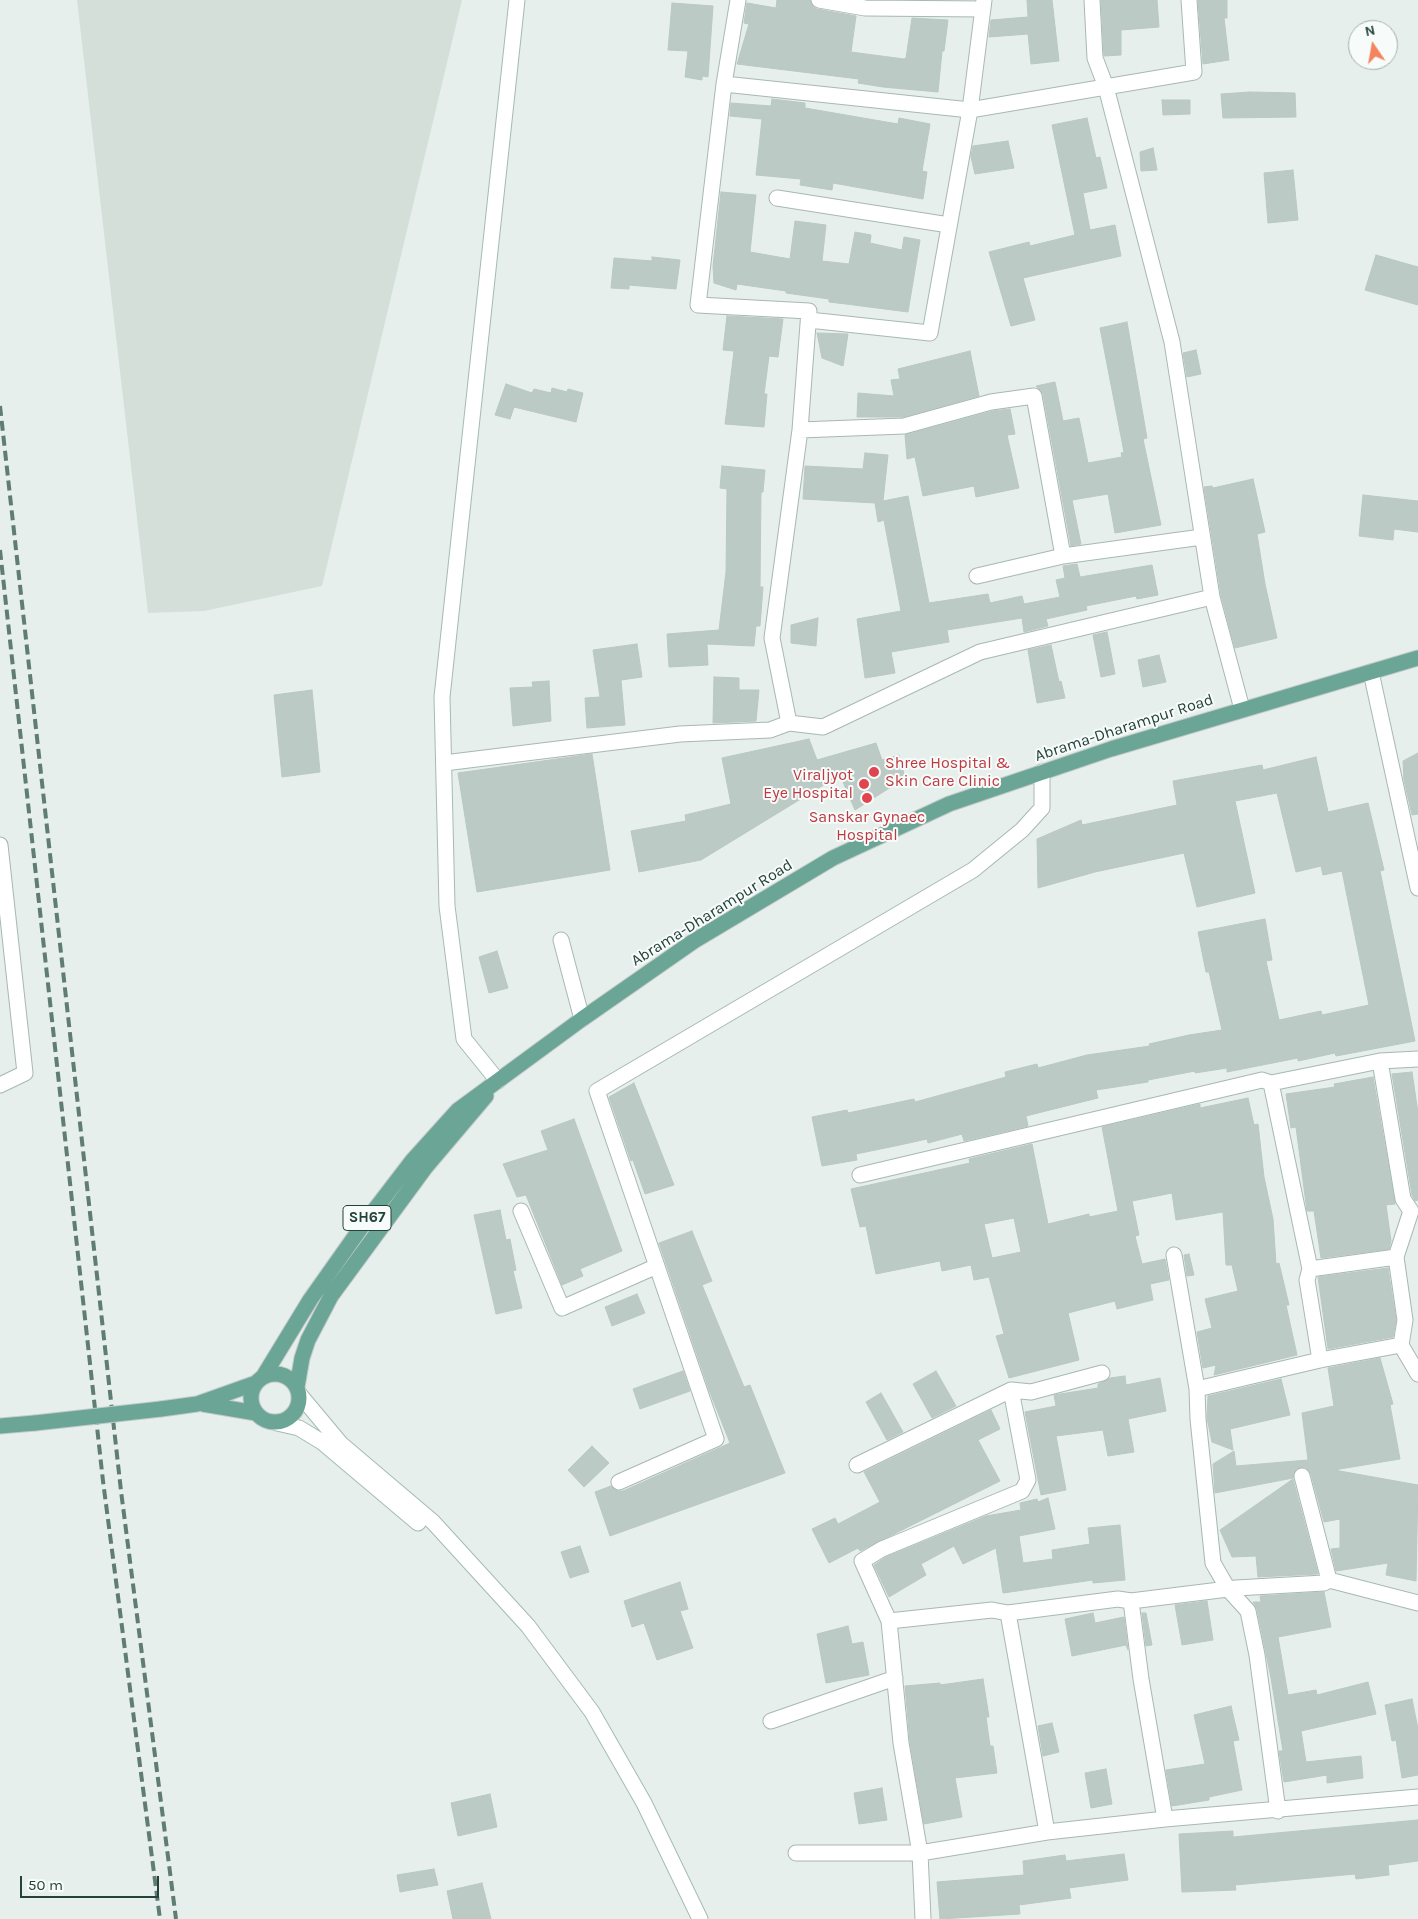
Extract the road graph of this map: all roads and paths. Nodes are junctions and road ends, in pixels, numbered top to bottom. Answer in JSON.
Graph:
{"nodes":[{"id":1,"x":517,"y":0,"type":"edge"},
{"id":2,"x":738,"y":0,"type":"edge"},
{"id":3,"x":819,"y":0,"type":"edge"},
{"id":4,"x":1092,"y":0,"type":"edge"},
{"id":5,"x":1188,"y":0,"type":"edge"},
{"id":6,"x":984,"y":4,"type":"edge"},
{"id":7,"x":724,"y":84,"type":"junction"},
{"id":8,"x":1106,"y":87,"type":"junction"},
{"id":9,"x":970,"y":110,"type":"junction"},
{"id":10,"x":777,"y":198,"type":"dead end"},
{"id":11,"x":949,"y":225,"type":"junction"},
{"id":12,"x":809,"y":320,"type":"junction"},
{"id":13,"x":800,"y":430,"type":"junction"},
{"id":14,"x":1202,"y":537,"type":"junction"},
{"id":15,"x":1063,"y":556,"type":"junction"},
{"id":16,"x":977,"y":576,"type":"dead end"},
{"id":17,"x":1212,"y":597,"type":"junction"},
{"id":18,"x":1418,"y":658,"type":"edge"},
{"id":19,"x":1371,"y":672,"type":"junction"},
{"id":20,"x":1242,"y":709,"type":"junction"},
{"id":21,"x":789,"y":723,"type":"junction"},
{"id":22,"x":444,"y":763,"type":"junction"},
{"id":23,"x":1042,"y":772,"type":"junction"},
{"id":24,"x":0,"y":845,"type":"edge"},
{"id":25,"x":1418,"y":888,"type":"edge"},
{"id":26,"x":561,"y":940,"type":"dead end"},
{"id":27,"x":582,"y":1019,"type":"junction"},
{"id":28,"x":1418,"y":1059,"type":"edge"},
{"id":29,"x":1380,"y":1062,"type":"junction"},
{"id":30,"x":498,"y":1081,"type":"junction"},
{"id":31,"x":1271,"y":1084,"type":"junction"},
{"id":32,"x":0,"y":1085,"type":"edge"},
{"id":33,"x":860,"y":1175,"type":"dead end"},
{"id":34,"x":521,"y":1211,"type":"dead end"},
{"id":35,"x":1174,"y":1255,"type":"dead end"},
{"id":36,"x":1396,"y":1257,"type":"junction"},
{"id":37,"x":657,"y":1266,"type":"junction"},
{"id":38,"x":1310,"y":1270,"type":"junction"},
{"id":39,"x":1401,"y":1344,"type":"junction"},
{"id":40,"x":1320,"y":1360,"type":"junction"},
{"id":41,"x":1102,"y":1374,"type":"dead end"},
{"id":42,"x":1418,"y":1374,"type":"edge"},
{"id":43,"x":260,"y":1380,"type":"junction"},
{"id":44,"x":1197,"y":1389,"type":"junction"},
{"id":45,"x":1011,"y":1390,"type":"junction"},
{"id":46,"x":298,"y":1391,"type":"junction"},
{"id":47,"x":197,"y":1404,"type":"junction"},
{"id":48,"x":256,"y":1413,"type":"junction"},
{"id":49,"x":277,"y":1423,"type":"junction"},
{"id":50,"x":0,"y":1426,"type":"edge"},
{"id":51,"x":858,"y":1465,"type":"dead end"},
{"id":52,"x":1302,"y":1476,"type":"dead end"},
{"id":53,"x":619,"y":1482,"type":"dead end"},
{"id":54,"x":1328,"y":1580,"type":"junction"},
{"id":55,"x":1228,"y":1589,"type":"junction"},
{"id":56,"x":494,"y":1590,"type":"junction"},
{"id":57,"x":1131,"y":1601,"type":"junction"},
{"id":58,"x":1418,"y":1603,"type":"edge"},
{"id":59,"x":1008,"y":1613,"type":"junction"},
{"id":60,"x":889,"y":1621,"type":"junction"},
{"id":61,"x":895,"y":1678,"type":"junction"},
{"id":62,"x":771,"y":1721,"type":"dead end"},
{"id":63,"x":1418,"y":1797,"type":"edge"},
{"id":64,"x":1278,"y":1811,"type":"junction"},
{"id":65,"x":1165,"y":1820,"type":"junction"},
{"id":66,"x":1047,"y":1832,"type":"junction"},
{"id":67,"x":796,"y":1853,"type":"dead end"},
{"id":68,"x":920,"y":1853,"type":"junction"},
{"id":69,"x":700,"y":1919,"type":"edge"},
{"id":70,"x":923,"y":1919,"type":"edge"}],
"edges":[{"from":1,"to":22,"type":"street"},
{"from":2,"to":7,"type":"street"},
{"from":3,"to":6,"type":"street"},
{"from":4,"to":8,"type":"street"},
{"from":5,"to":8,"type":"street"},
{"from":6,"to":9,"type":"street"},
{"from":7,"to":9,"type":"street"},
{"from":7,"to":12,"type":"street"},
{"from":8,"to":9,"type":"street"},
{"from":8,"to":14,"type":"street"},
{"from":9,"to":11,"type":"street"},
{"from":10,"to":11,"type":"street"},
{"from":11,"to":12,"type":"street"},
{"from":12,"to":13,"type":"street"},
{"from":13,"to":15,"type":"street"},
{"from":13,"to":21,"type":"street"},
{"from":14,"to":15,"type":"street"},
{"from":14,"to":17,"type":"street"},
{"from":15,"to":16,"type":"street"},
{"from":17,"to":20,"type":"street"},
{"from":17,"to":21,"type":"street"},
{"from":18,"to":19,"type":"main road","name":"Abrama-Dharampur Road","number":"SH67"},
{"from":19,"to":20,"type":"main road","name":"Abrama-Dharampur Road","number":"SH67"},
{"from":19,"to":25,"type":"street"},
{"from":20,"to":23,"type":"main road","name":"Abrama-Dharampur Road","number":"SH67"},
{"from":21,"to":22,"type":"street"},
{"from":22,"to":30,"type":"street"},
{"from":23,"to":27,"type":"main road","name":"Abrama-Dharampur Road","number":"SH67"},
{"from":23,"to":37,"type":"street"},
{"from":24,"to":32,"type":"street"},
{"from":26,"to":27,"type":"street"},
{"from":27,"to":30,"type":"main road","name":"Abrama-Dharampur Road","number":"SH67"},
{"from":28,"to":29,"type":"street"},
{"from":29,"to":31,"type":"street"},
{"from":29,"to":36,"type":"street"},
{"from":30,"to":43,"type":"main road","number":"SH67"},
{"from":30,"to":46,"type":"main road","number":"SH67"},
{"from":31,"to":33,"type":"street"},
{"from":31,"to":38,"type":"street"},
{"from":34,"to":37,"type":"street"},
{"from":35,"to":44,"type":"street"},
{"from":36,"to":38,"type":"street"},
{"from":36,"to":39,"type":"street"},
{"from":37,"to":53,"type":"street"},
{"from":38,"to":40,"type":"street"},
{"from":39,"to":40,"type":"street"},
{"from":39,"to":42,"type":"street"},
{"from":40,"to":44,"type":"street"},
{"from":41,"to":45,"type":"street"},
{"from":43,"to":46,"type":"main road"},
{"from":43,"to":47,"type":"main road"},
{"from":43,"to":48,"type":"main road","number":"SH67"},
{"from":44,"to":55,"type":"street"},
{"from":45,"to":51,"type":"street"},
{"from":45,"to":60,"type":"street"},
{"from":46,"to":49,"type":"main road","number":"SH67"},
{"from":46,"to":56,"type":"street"},
{"from":47,"to":48,"type":"main road"},
{"from":47,"to":50,"type":"main road","bridge":true},
{"from":48,"to":49,"type":"main road"},
{"from":49,"to":56,"type":"street"},
{"from":52,"to":54,"type":"street"},
{"from":54,"to":55,"type":"street"},
{"from":54,"to":58,"type":"street"},
{"from":55,"to":57,"type":"street"},
{"from":55,"to":64,"type":"street"},
{"from":56,"to":69,"type":"street"},
{"from":57,"to":59,"type":"street"},
{"from":57,"to":65,"type":"street"},
{"from":59,"to":60,"type":"street"},
{"from":59,"to":66,"type":"street"},
{"from":60,"to":61,"type":"street"},
{"from":61,"to":62,"type":"street"},
{"from":61,"to":68,"type":"street"},
{"from":63,"to":64,"type":"street"},
{"from":64,"to":65,"type":"street"},
{"from":65,"to":66,"type":"street"},
{"from":66,"to":68,"type":"street"},
{"from":67,"to":68,"type":"street"},
{"from":68,"to":70,"type":"street"}]}
